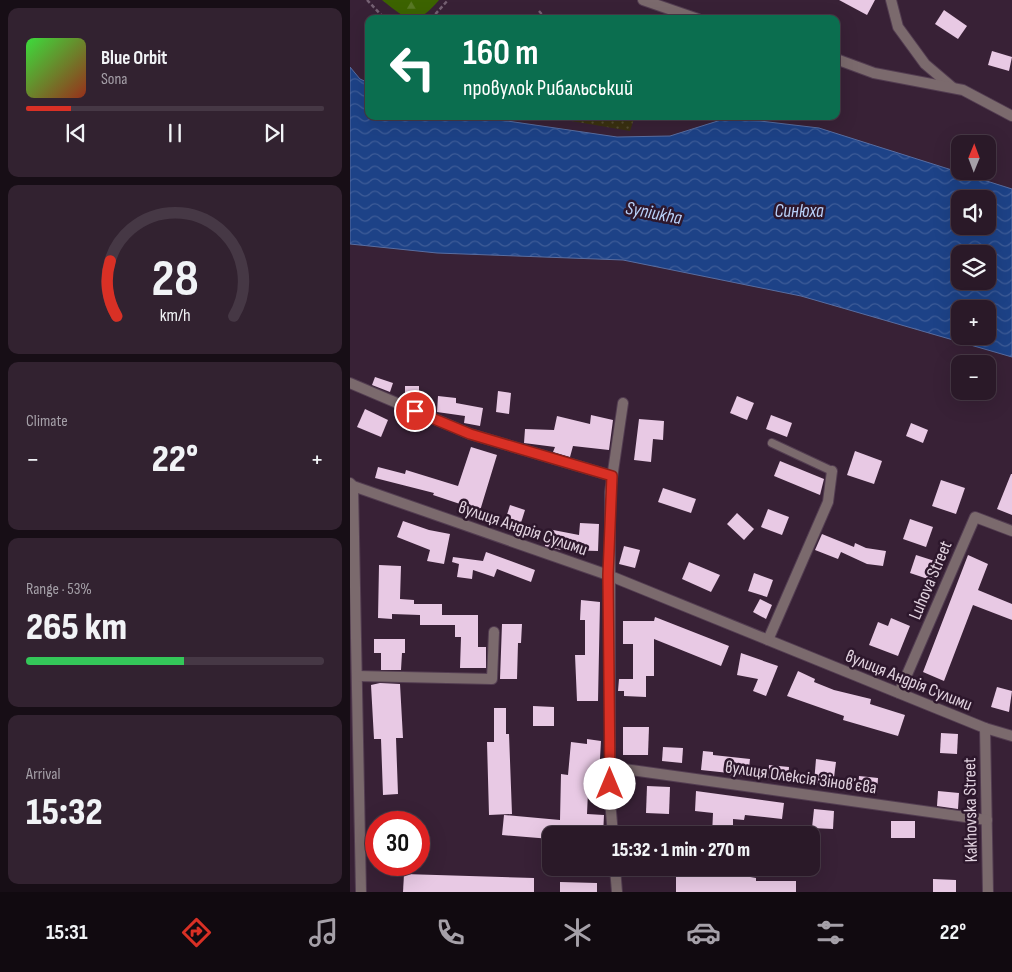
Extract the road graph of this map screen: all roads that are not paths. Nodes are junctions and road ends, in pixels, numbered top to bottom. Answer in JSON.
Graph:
{"nodes":[{"id":1,"x":643,"y":0,"type":"edge"},
{"id":2,"x":891,"y":0,"type":"edge"},
{"id":3,"x":686,"y":15,"type":"edge"},
{"id":4,"x":840,"y":60,"type":"edge"},
{"id":5,"x":953,"y":88,"type":"junction"},
{"id":6,"x":1012,"y":116,"type":"edge"},
{"id":7,"x":350,"y":383,"type":"edge"},
{"id":8,"x":622,"y":403,"type":"dead end"},
{"id":9,"x":772,"y":443,"type":"dead end"},
{"id":10,"x":832,"y":471,"type":"joint"},
{"id":11,"x":612,"y":476,"type":"junction"},
{"id":12,"x":351,"y":485,"type":"edge"},
{"id":13,"x":1012,"y":532,"type":"edge"},
{"id":14,"x":608,"y":575,"type":"junction"},
{"id":15,"x":494,"y":632,"type":"dead end"},
{"id":16,"x":768,"y":640,"type":"junction"},
{"id":17,"x":357,"y":676,"type":"junction"},
{"id":18,"x":899,"y":693,"type":"junction"},
{"id":19,"x":985,"y":728,"type":"junction"},
{"id":20,"x":1012,"y":736,"type":"edge"},
{"id":21,"x":610,"y":767,"type":"junction"},
{"id":22,"x":987,"y":820,"type":"junction"},
{"id":23,"x":613,"y":826,"type":"edge"},
{"id":24,"x":616,"y":876,"type":"edge"},
{"id":25,"x":361,"y":892,"type":"edge"},
{"id":26,"x":617,"y":892,"type":"edge"},
{"id":27,"x":988,"y":892,"type":"edge"}],
"edges":[{"from":1,"to":3,"type":"street"},
{"from":2,"to":5,"type":"street"},
{"from":4,"to":5,"type":"street"},
{"from":5,"to":6,"type":"street"},
{"from":7,"to":11,"type":"street"},
{"from":8,"to":11,"type":"street"},
{"from":9,"to":10,"type":"lane"},
{"from":10,"to":16,"type":"street"},
{"from":11,"to":14,"type":"street"},
{"from":12,"to":14,"type":"street","name":"вулиця Андрія Сулими"},
{"from":12,"to":17,"type":"street"},
{"from":13,"to":18,"type":"street","name":"Luhova Street"},
{"from":14,"to":16,"type":"street","name":"вулиця Андрія Сулими"},
{"from":14,"to":21,"type":"street"},
{"from":15,"to":17,"type":"street"},
{"from":16,"to":18,"type":"street","name":"вулиця Андрія Сулими"},
{"from":17,"to":25,"type":"street"},
{"from":18,"to":19,"type":"street","name":"вулиця Андрія Сулими"},
{"from":19,"to":20,"type":"street","name":"вулиця Андрія Сулими"},
{"from":19,"to":22,"type":"street","name":"Kakhovska Street"},
{"from":21,"to":22,"type":"street","name":"вулиця Олексія Зіновʼєва"},
{"from":21,"to":23,"type":"street"},
{"from":22,"to":27,"type":"street","name":"Kakhovska Street"},
{"from":24,"to":26,"type":"street"}]}
